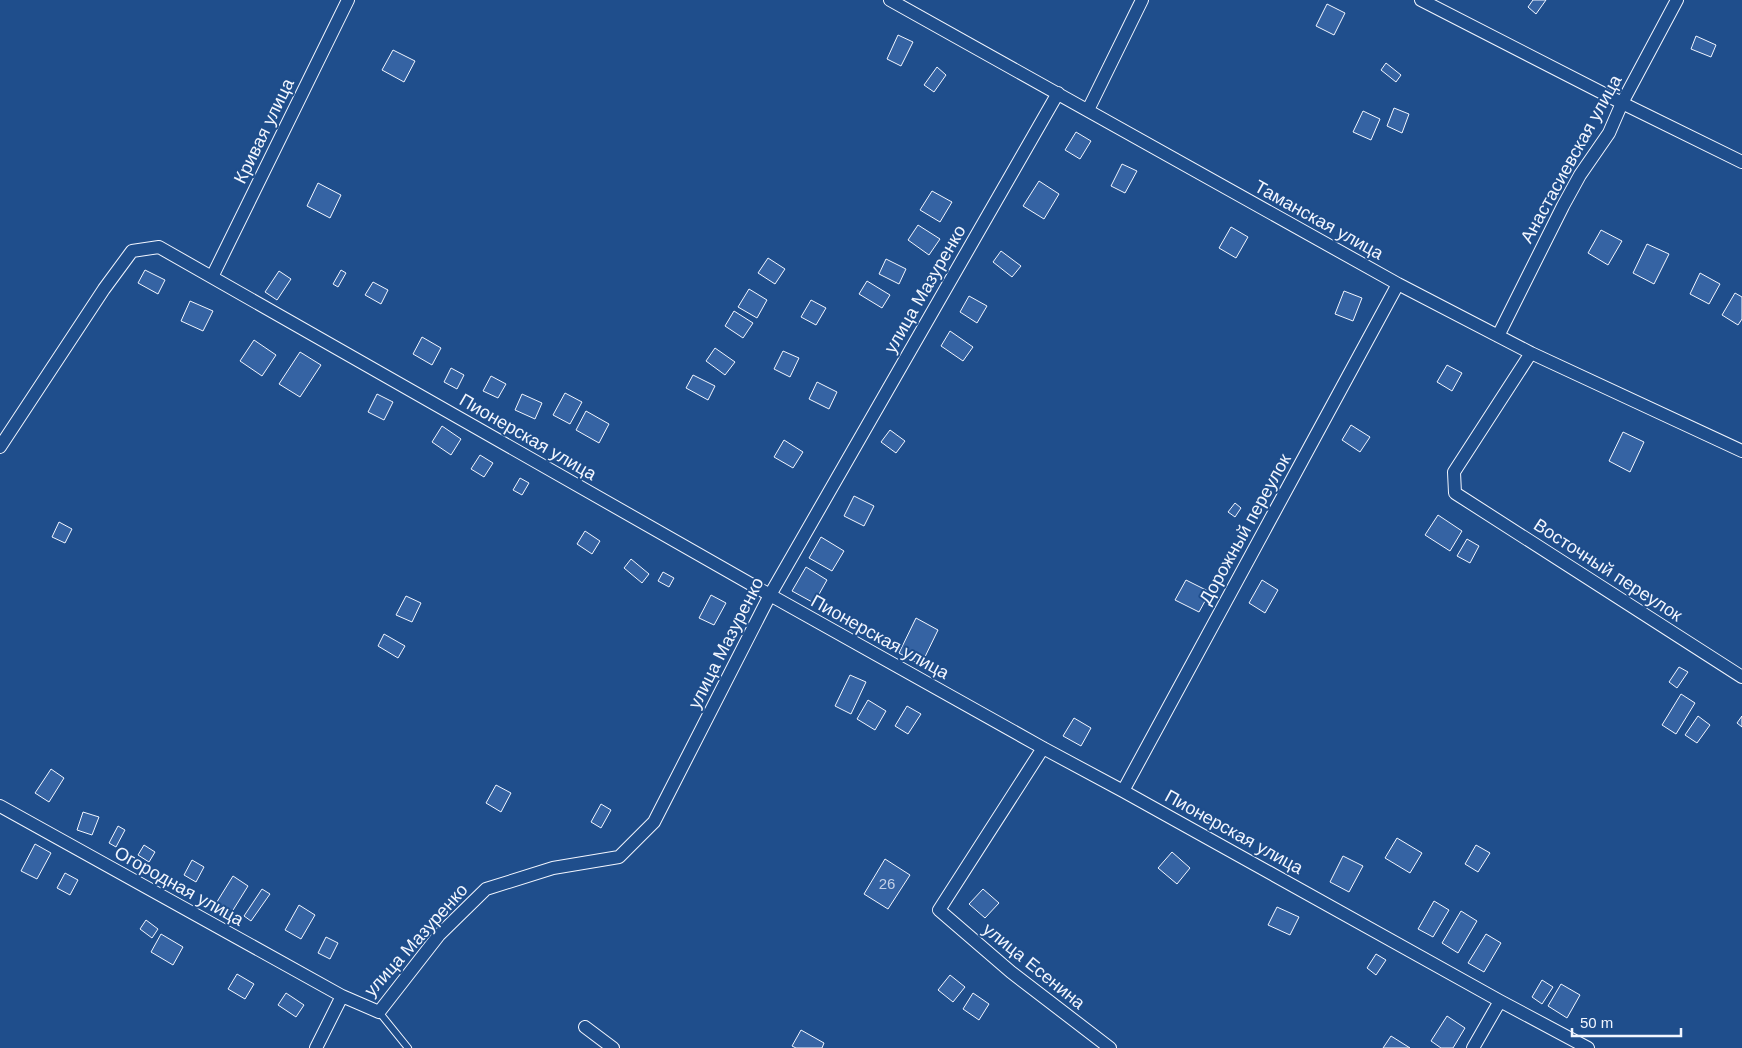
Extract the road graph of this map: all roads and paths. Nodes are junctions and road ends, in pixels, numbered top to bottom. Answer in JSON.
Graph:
{"nodes":[{"id":1,"x":348,"y":0,"type":"edge"},
{"id":2,"x":890,"y":0,"type":"edge"},
{"id":3,"x":1142,"y":0,"type":"edge"},
{"id":4,"x":1421,"y":0,"type":"edge"},
{"id":5,"x":1677,"y":0,"type":"edge"},
{"id":6,"x":1058,"y":93,"type":"junction"},
{"id":7,"x":1622,"y":103,"type":"junction"},
{"id":8,"x":1088,"y":110,"type":"junction"},
{"id":9,"x":1742,"y":162,"type":"edge"},
{"id":10,"x":212,"y":277,"type":"junction"},
{"id":11,"x":1398,"y":284,"type":"junction"},
{"id":12,"x":1498,"y":336,"type":"junction"},
{"id":13,"x":1531,"y":353,"type":"junction"},
{"id":14,"x":0,"y":447,"type":"edge"},
{"id":15,"x":1742,"y":451,"type":"edge"},
{"id":16,"x":770,"y":595,"type":"junction"},
{"id":17,"x":1742,"y":677,"type":"edge"},
{"id":18,"x":1043,"y":748,"type":"junction"},
{"id":19,"x":1123,"y":790,"type":"junction"},
{"id":20,"x":0,"y":806,"type":"edge"},
{"id":21,"x":342,"y":996,"type":"junction"},
{"id":22,"x":1500,"y":1001,"type":"junction"},
{"id":23,"x":379,"y":1012,"type":"junction"},
{"id":24,"x":584,"y":1027,"type":"dead end"},
{"id":25,"x":316,"y":1048,"type":"edge"},
{"id":26,"x":408,"y":1048,"type":"edge"},
{"id":27,"x":613,"y":1048,"type":"edge"},
{"id":28,"x":1110,"y":1048,"type":"edge"},
{"id":29,"x":1473,"y":1048,"type":"edge"},
{"id":30,"x":1588,"y":1048,"type":"edge"}],
"edges":[{"from":1,"to":10,"type":"street","name":"Кривая улица"},
{"from":2,"to":6,"type":"street","name":"Таманская улица"},
{"from":3,"to":8,"type":"street"},
{"from":4,"to":7,"type":"street"},
{"from":5,"to":7,"type":"street","name":"Анастасиевская улица"},
{"from":6,"to":8,"type":"street","name":"Таманская улица"},
{"from":6,"to":16,"type":"street","name":"улица Мазуренко"},
{"from":7,"to":9,"type":"street"},
{"from":7,"to":12,"type":"street","name":"Анастасиевская улица"},
{"from":8,"to":11,"type":"street","name":"Таманская улица"},
{"from":10,"to":14,"type":"street","name":"Пионерская улица"},
{"from":10,"to":16,"type":"street","name":"Пионерская улица"},
{"from":11,"to":12,"type":"street","name":"Таманская улица"},
{"from":11,"to":19,"type":"street","name":"Дорожный переулок"},
{"from":12,"to":13,"type":"street","name":"Таманская улица"},
{"from":13,"to":15,"type":"street","name":"Таманская улица"},
{"from":13,"to":17,"type":"street","name":"Восточный переулок"},
{"from":16,"to":18,"type":"street","name":"Пионерская улица"},
{"from":16,"to":23,"type":"street","name":"улица Мазуренко"},
{"from":18,"to":19,"type":"street","name":"Пионерская улица"},
{"from":18,"to":28,"type":"street","name":"улица Есенина"},
{"from":19,"to":22,"type":"street","name":"Пионерская улица"},
{"from":20,"to":21,"type":"street","name":"Огородная улица"},
{"from":21,"to":23,"type":"street","name":"улица Мазуренко"},
{"from":21,"to":25,"type":"street","name":"улица Мазуренко"},
{"from":22,"to":29,"type":"street"},
{"from":22,"to":30,"type":"street","name":"Пионерская улица"},
{"from":23,"to":26,"type":"lane"},
{"from":24,"to":27,"type":"street"}]}
